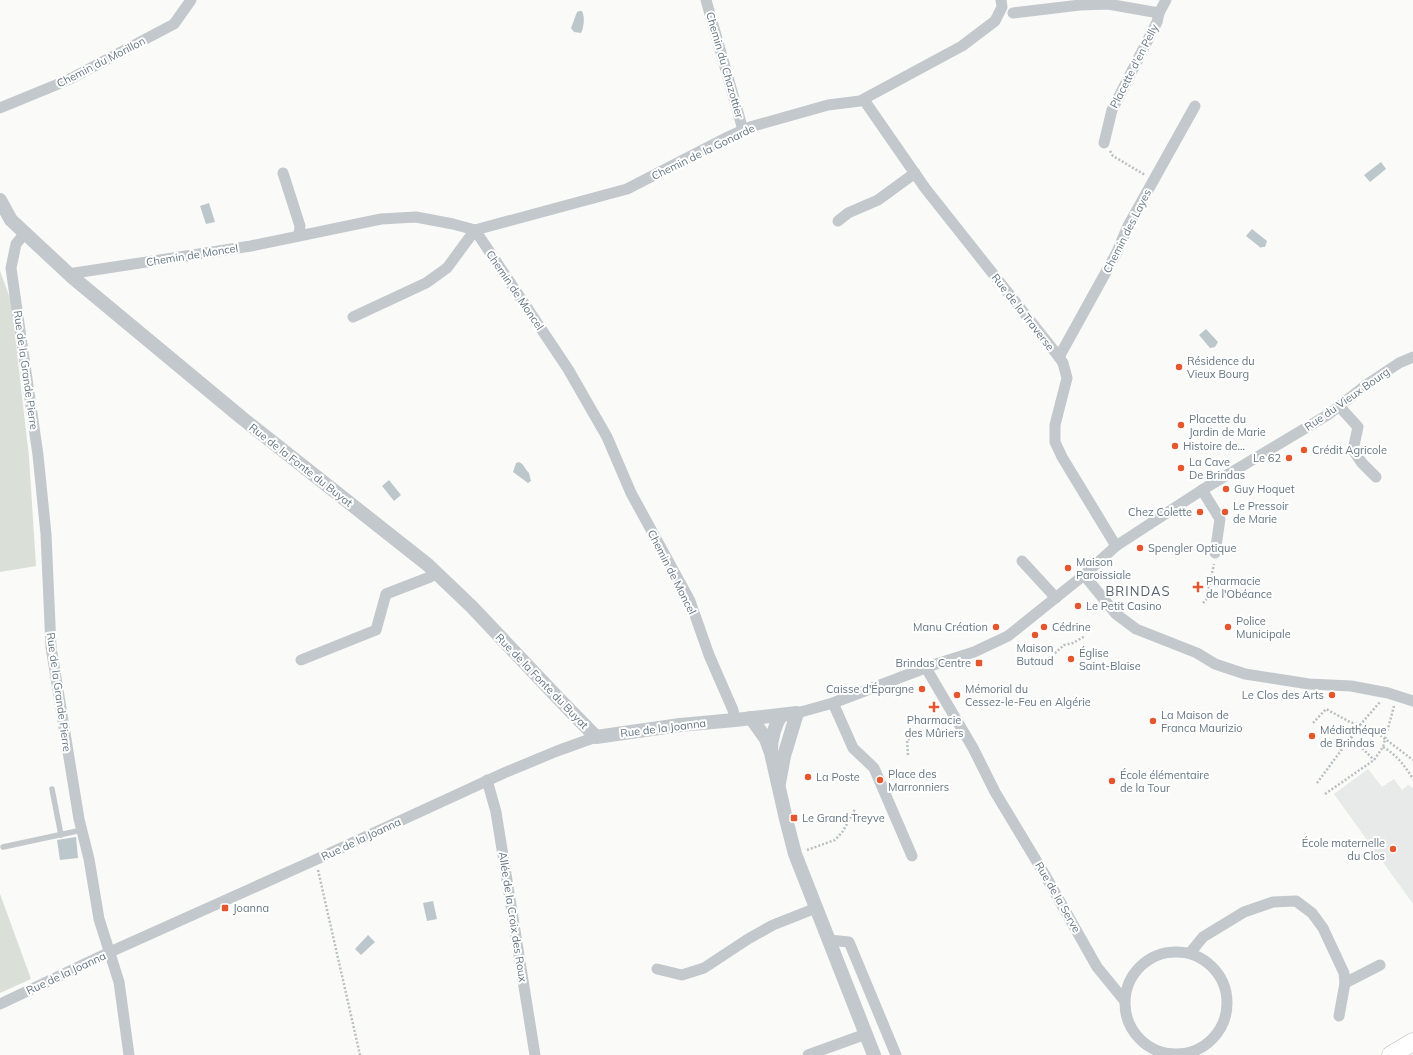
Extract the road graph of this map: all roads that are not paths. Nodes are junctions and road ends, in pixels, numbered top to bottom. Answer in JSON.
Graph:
{"nodes":[{"id":1,"x":191,"y":0,"type":"edge"},
{"id":2,"x":706,"y":0,"type":"edge"},
{"id":3,"x":1166,"y":0,"type":"edge"},
{"id":4,"x":1001,"y":4,"type":"edge"},
{"id":5,"x":1159,"y":12,"type":"junction"},
{"id":6,"x":1013,"y":13,"type":"dead end"},
{"id":7,"x":864,"y":100,"type":"junction"},
{"id":8,"x":1195,"y":106,"type":"dead end"},
{"id":9,"x":0,"y":108,"type":"edge"},
{"id":10,"x":744,"y":130,"type":"junction"},
{"id":11,"x":1104,"y":142,"type":"road end"},
{"id":12,"x":283,"y":173,"type":"dead end"},
{"id":13,"x":915,"y":173,"type":"junction"},
{"id":14,"x":0,"y":200,"type":"edge"},
{"id":15,"x":838,"y":221,"type":"dead end"},
{"id":16,"x":475,"y":230,"type":"junction"},
{"id":17,"x":25,"y":233,"type":"junction"},
{"id":18,"x":299,"y":235,"type":"junction"},
{"id":19,"x":68,"y":274,"type":"junction"},
{"id":20,"x":353,"y":316,"type":"dead end"},
{"id":21,"x":1059,"y":356,"type":"junction"},
{"id":22,"x":1413,"y":357,"type":"edge"},
{"id":23,"x":1339,"y":406,"type":"junction"},
{"id":24,"x":1376,"y":477,"type":"dead end"},
{"id":25,"x":1202,"y":490,"type":"junction"},
{"id":26,"x":1116,"y":546,"type":"junction"},
{"id":27,"x":1215,"y":553,"type":"road end"},
{"id":28,"x":1022,"y":561,"type":"dead end"},
{"id":29,"x":436,"y":573,"type":"junction"},
{"id":30,"x":1084,"y":575,"type":"junction"},
{"id":31,"x":1056,"y":598,"type":"junction"},
{"id":32,"x":301,"y":660,"type":"dead end"},
{"id":33,"x":926,"y":668,"type":"junction"},
{"id":34,"x":1413,"y":701,"type":"edge"},
{"id":35,"x":833,"y":703,"type":"junction"},
{"id":36,"x":797,"y":713,"type":"junction"},
{"id":37,"x":781,"y":715,"type":"junction"},
{"id":38,"x":751,"y":718,"type":"junction"},
{"id":39,"x":735,"y":720,"type":"junction"},
{"id":40,"x":596,"y":738,"type":"junction"},
{"id":41,"x":771,"y":753,"type":"junction"},
{"id":42,"x":487,"y":780,"type":"junction"},
{"id":43,"x":779,"y":783,"type":"junction"},
{"id":44,"x":52,"y":789,"type":"dead end"},
{"id":45,"x":82,"y":830,"type":"junction"},
{"id":46,"x":61,"y":835,"type":"junction"},
{"id":47,"x":3,"y":847,"type":"dead end"},
{"id":48,"x":912,"y":856,"type":"dead end"},
{"id":49,"x":816,"y":908,"type":"junction"},
{"id":50,"x":829,"y":940,"type":"junction"},
{"id":51,"x":110,"y":952,"type":"junction"},
{"id":52,"x":1190,"y":953,"type":"junction"},
{"id":53,"x":1380,"y":965,"type":"dead end"},
{"id":54,"x":657,"y":969,"type":"dead end"},
{"id":55,"x":1345,"y":982,"type":"junction"},
{"id":56,"x":1124,"y":1000,"type":"junction"},
{"id":57,"x":0,"y":1004,"type":"edge"},
{"id":58,"x":1339,"y":1016,"type":"dead end"},
{"id":59,"x":866,"y":1034,"type":"junction"},
{"id":60,"x":1413,"y":1042,"type":"edge"},
{"id":61,"x":128,"y":1055,"type":"edge"},
{"id":62,"x":535,"y":1055,"type":"edge"},
{"id":63,"x":808,"y":1055,"type":"edge"},
{"id":64,"x":874,"y":1055,"type":"edge"},
{"id":65,"x":896,"y":1055,"type":"edge"},
{"id":66,"x":1391,"y":1055,"type":"edge"}],
"edges":[{"from":1,"to":9,"type":"street","name":"Chemin du Morillon"},
{"from":2,"to":10,"type":"street","name":"Chemin du Chazottier"},
{"from":3,"to":5,"type":"street","name":"Placette d'en Pelly"},
{"from":4,"to":7,"type":"street","name":"Chemin de la Gonarde"},
{"from":5,"to":6,"type":"street","name":"Placette d'en Pelly"},
{"from":5,"to":11,"type":"street","name":"Placette d'en Pelly"},
{"from":7,"to":10,"type":"street","name":"Chemin de la Gonarde"},
{"from":7,"to":13,"type":"street","name":"Rue de la Traverse"},
{"from":8,"to":21,"type":"street","name":"Chemin des Layes"},
{"from":10,"to":16,"type":"street","name":"Chemin de la Gonarde"},
{"from":12,"to":18,"type":"street"},
{"from":13,"to":15,"type":"street"},
{"from":13,"to":21,"type":"street","name":"Rue de la Traverse"},
{"from":14,"to":17,"type":"street","name":"Rue de la Fonte du Buyat"},
{"from":16,"to":18,"type":"street","name":"Chemin de Moncel"},
{"from":16,"to":20,"type":"street"},
{"from":16,"to":39,"type":"street","name":"Chemin de Moncel"},
{"from":17,"to":19,"type":"street","name":"Rue de la Fonte du Buyat"},
{"from":17,"to":45,"type":"street","name":"Rue de la Grande Pierre"},
{"from":18,"to":19,"type":"street","name":"Chemin de Moncel"},
{"from":19,"to":29,"type":"street","name":"Rue de la Fonte du Buyat"},
{"from":21,"to":26,"type":"street","name":"Rue de la Traverse"},
{"from":22,"to":23,"type":"street","name":"Rue du Vieux Bourg"},
{"from":23,"to":24,"type":"street"},
{"from":23,"to":25,"type":"street","name":"Rue du Vieux Bourg"},
{"from":25,"to":26,"type":"street","name":"Rue du Vieux Bourg"},
{"from":25,"to":27,"type":"street"},
{"from":26,"to":30,"type":"street","name":"Rue du Vieux Bourg"},
{"from":28,"to":31,"type":"street"},
{"from":29,"to":32,"type":"street"},
{"from":29,"to":40,"type":"street","name":"Rue de la Fonte du Buyat"},
{"from":30,"to":31,"type":"street","name":"Rue du Vieux Bourg"},
{"from":30,"to":34,"type":"street"},
{"from":31,"to":33,"type":"street","name":"Rue du Vieux Bourg"},
{"from":33,"to":35,"type":"street","name":"Rue du Vieux Bourg"},
{"from":33,"to":56,"type":"street","name":"Rue de la Serve"},
{"from":35,"to":36,"type":"street","name":"Rue du Vieux Bourg"},
{"from":35,"to":48,"type":"street"},
{"from":36,"to":37,"type":"street","name":"Rue du Vieux Bourg"},
{"from":36,"to":43,"type":"street"},
{"from":37,"to":38,"type":"street","name":"Rue du Vieux Bourg"},
{"from":37,"to":41,"type":"street"},
{"from":38,"to":39,"type":"street","name":"Rue du Vieux Bourg"},
{"from":38,"to":41,"type":"street"},
{"from":39,"to":40,"type":"street","name":"Rue de la Joanna"},
{"from":40,"to":42,"type":"street","name":"Rue de la Joanna"},
{"from":41,"to":43,"type":"street"},
{"from":42,"to":51,"type":"street","name":"Rue de la Joanna"},
{"from":42,"to":62,"type":"street","name":"Allée de la Croix des Roux"},
{"from":43,"to":49,"type":"street"},
{"from":44,"to":46,"type":"lane"},
{"from":45,"to":46,"type":"lane"},
{"from":45,"to":51,"type":"street","name":"Rue de la Grande Pierre"},
{"from":46,"to":47,"type":"lane"},
{"from":49,"to":50,"type":"street"},
{"from":49,"to":54,"type":"street"},
{"from":50,"to":59,"type":"street"},
{"from":50,"to":65,"type":"street"},
{"from":51,"to":57,"type":"street","name":"Rue de la Joanna"},
{"from":51,"to":61,"type":"street","name":"Rue de la Grande Pierre"},
{"from":52,"to":55,"type":"street"},
{"from":52,"to":56,"type":"street"},
{"from":52,"to":56,"type":"street"},
{"from":53,"to":55,"type":"street"},
{"from":55,"to":58,"type":"street"},
{"from":59,"to":63,"type":"street"},
{"from":59,"to":64,"type":"street"},
{"from":60,"to":66,"type":"main road"}]}
